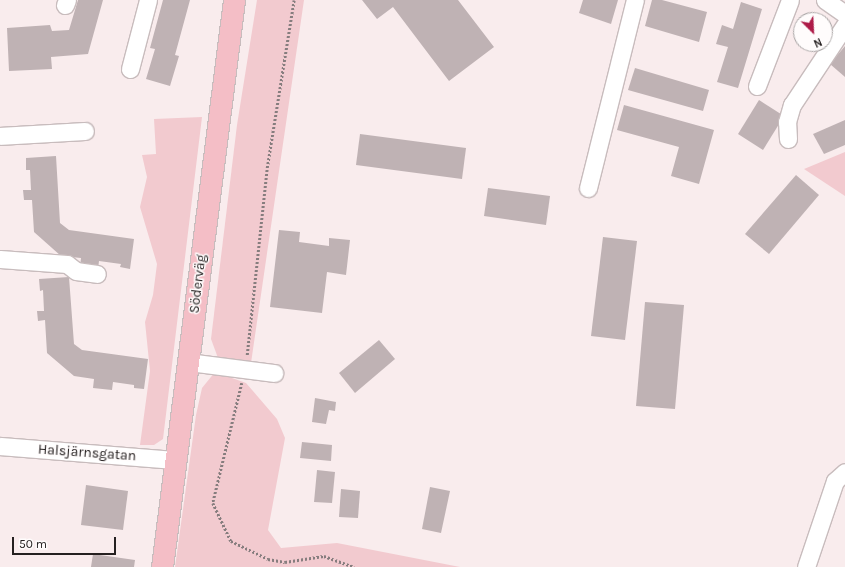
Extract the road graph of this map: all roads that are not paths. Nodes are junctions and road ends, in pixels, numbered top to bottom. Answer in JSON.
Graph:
{"nodes":[{"id":1,"x":148,"y":0,"type":"edge"},
{"id":2,"x":234,"y":0,"type":"edge"},
{"id":3,"x":635,"y":0,"type":"edge"},
{"id":4,"x":790,"y":0,"type":"edge"},
{"id":5,"x":825,"y":0,"type":"edge"},
{"id":6,"x":845,"y":14,"type":"edge"},
{"id":7,"x":845,"y":25,"type":"edge"},
{"id":8,"x":130,"y":69,"type":"dead end"},
{"id":9,"x":757,"y":86,"type":"dead end"},
{"id":10,"x":85,"y":131,"type":"dead end"},
{"id":11,"x":0,"y":136,"type":"edge"},
{"id":12,"x":788,"y":139,"type":"dead end"},
{"id":13,"x":588,"y":188,"type":"dead end"},
{"id":14,"x":0,"y":259,"type":"edge"},
{"id":15,"x":97,"y":274,"type":"dead end"},
{"id":16,"x":188,"y":362,"type":"junction"},
{"id":17,"x":274,"y":373,"type":"dead end"},
{"id":18,"x":0,"y":446,"type":"edge"},
{"id":19,"x":175,"y":460,"type":"junction"},
{"id":20,"x":845,"y":472,"type":"edge"},
{"id":21,"x":162,"y":567,"type":"edge"},
{"id":22,"x":806,"y":567,"type":"edge"}],
"edges":[{"from":1,"to":8,"type":"street"},
{"from":2,"to":16,"type":"main road","name":"Söderväg"},
{"from":3,"to":13,"type":"street"},
{"from":4,"to":9,"type":"street"},
{"from":5,"to":6,"type":"street"},
{"from":7,"to":12,"type":"street"},
{"from":10,"to":11,"type":"street"},
{"from":14,"to":15,"type":"street"},
{"from":16,"to":17,"type":"street"},
{"from":16,"to":19,"type":"main road","name":"Söderväg"},
{"from":18,"to":19,"type":"street","name":"Halsjärnsgatan"},
{"from":19,"to":21,"type":"main road","name":"Söderväg"},
{"from":20,"to":22,"type":"street"}]}
